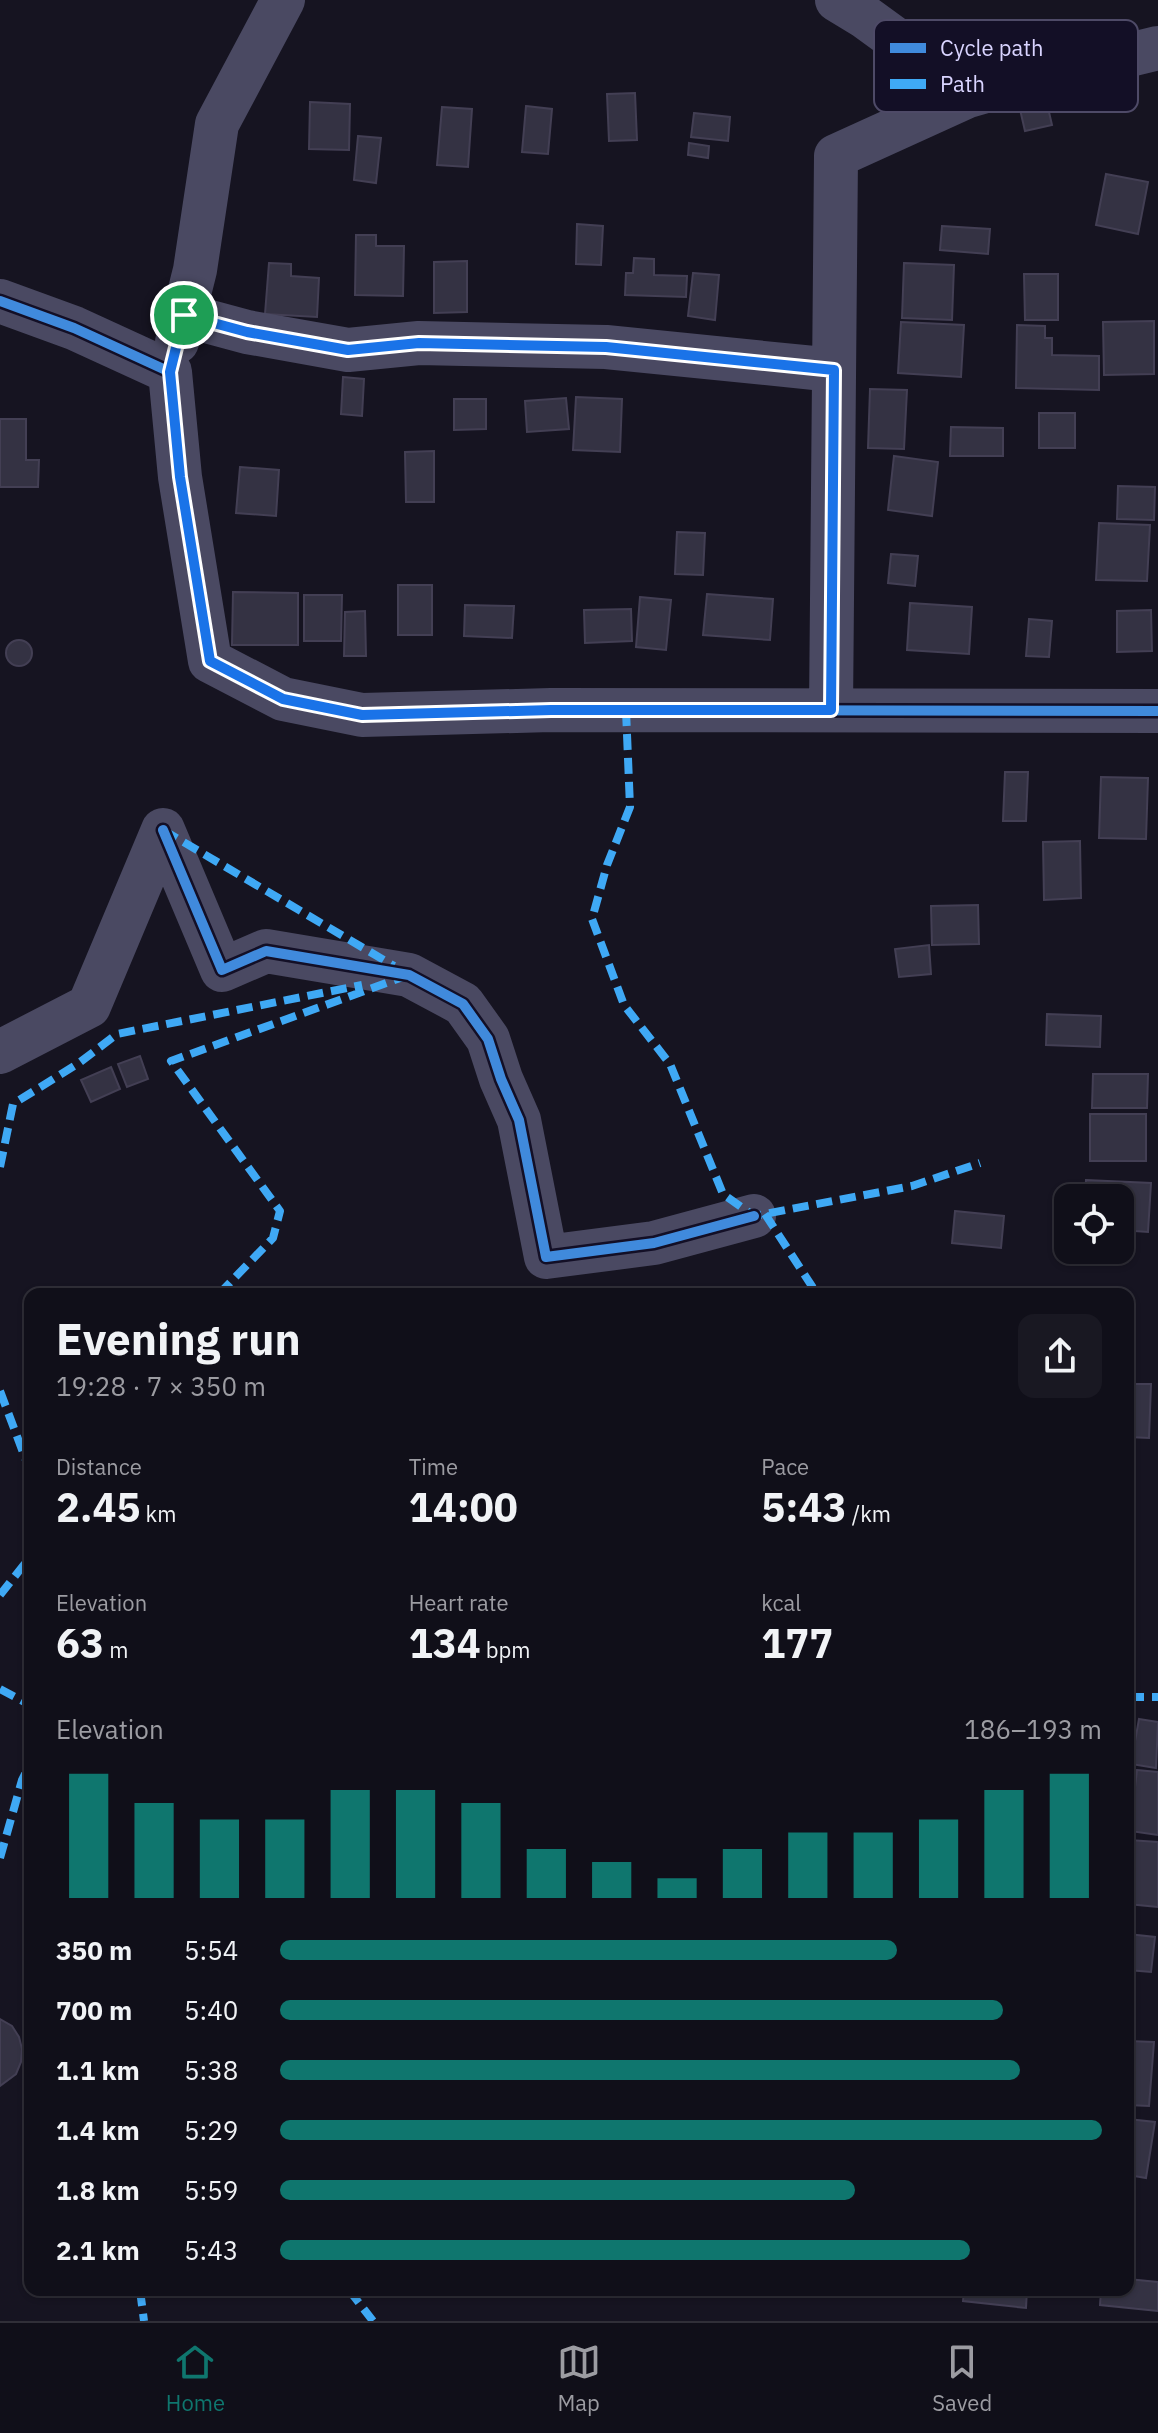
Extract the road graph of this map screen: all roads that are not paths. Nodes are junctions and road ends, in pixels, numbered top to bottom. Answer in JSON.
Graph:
{"nodes":[{"id":1,"x":283,"y":0,"type":"edge"},
{"id":2,"x":837,"y":0,"type":"edge"},
{"id":3,"x":874,"y":24,"type":"edge"},
{"id":4,"x":1158,"y":48,"type":"edge"},
{"id":5,"x":1138,"y":53,"type":"edge"},
{"id":6,"x":933,"y":112,"type":"edge"},
{"id":7,"x":0,"y":301,"type":"edge"},
{"id":8,"x":184,"y":315,"type":"junction"},
{"id":9,"x":834,"y":370,"type":"junction"},
{"id":10,"x":170,"y":372,"type":"junction"},
{"id":11,"x":831,"y":710,"type":"junction"},
{"id":12,"x":1158,"y":711,"type":"edge"},
{"id":13,"x":0,"y":1052,"type":"edge"},
{"id":14,"x":754,"y":1216,"type":"dead end"}],
"edges":[{"from":1,"to":8,"type":"street"},
{"from":2,"to":3,"type":"street"},
{"from":4,"to":5,"type":"street"},
{"from":6,"to":9,"type":"street"},
{"from":7,"to":10,"type":"street"},
{"from":8,"to":9,"type":"street"},
{"from":8,"to":10,"type":"street"},
{"from":9,"to":11,"type":"street"},
{"from":10,"to":11,"type":"street"},
{"from":11,"to":12,"type":"street"},
{"from":13,"to":14,"type":"street"}]}
